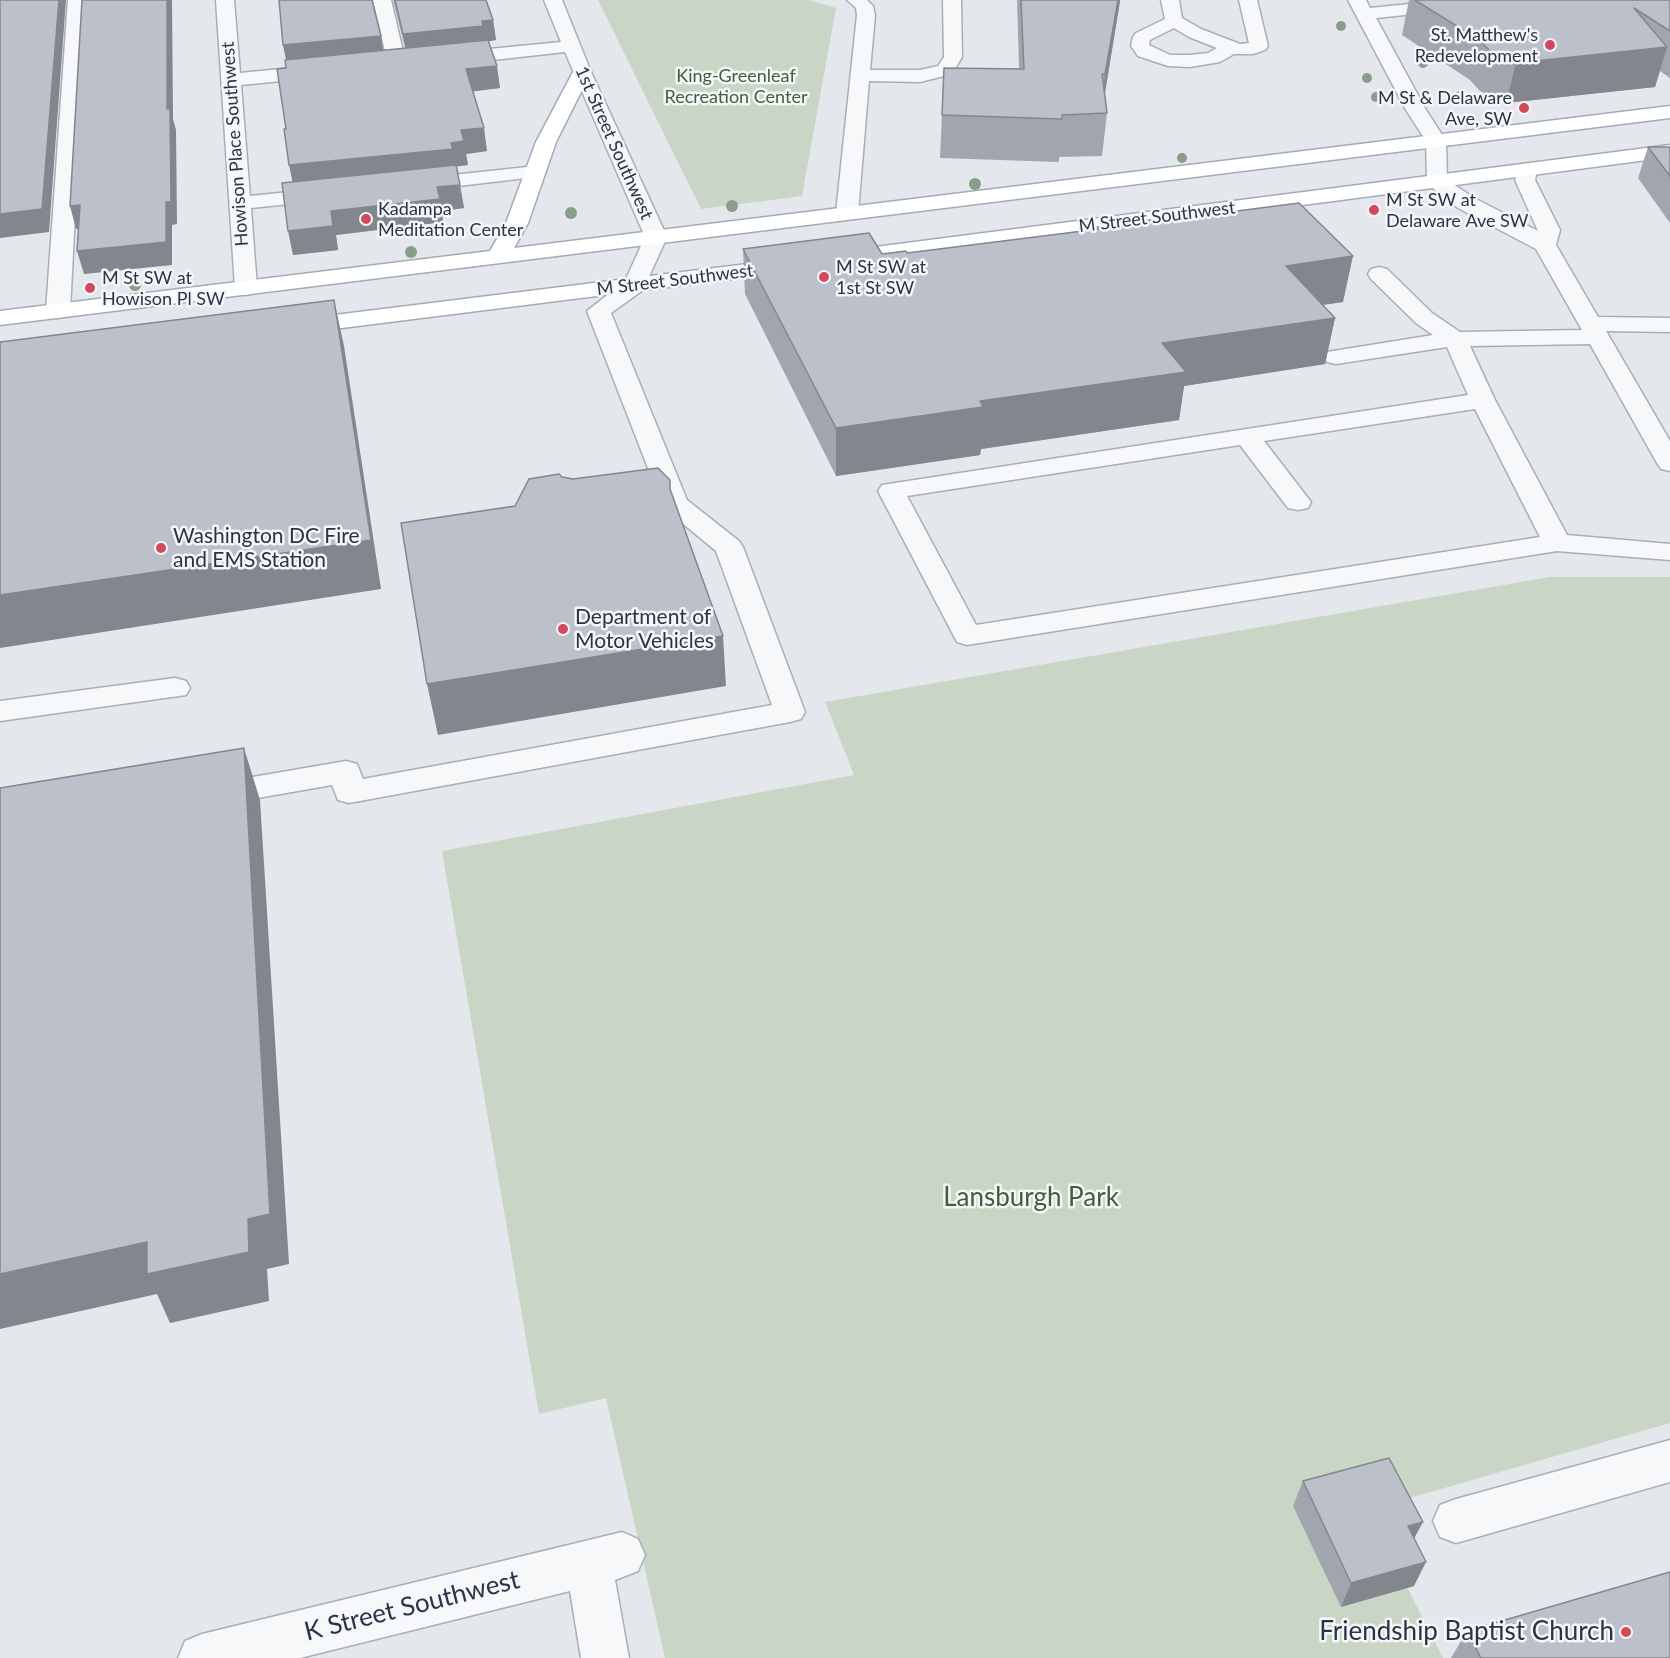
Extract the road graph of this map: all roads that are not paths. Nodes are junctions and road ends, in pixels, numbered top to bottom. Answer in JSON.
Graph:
{"nodes":[{"id":1,"x":77,"y":0,"type":"edge"},
{"id":2,"x":225,"y":0,"type":"edge"},
{"id":3,"x":382,"y":0,"type":"edge"},
{"id":4,"x":553,"y":0,"type":"edge"},
{"id":5,"x":856,"y":0,"type":"edge"},
{"id":6,"x":952,"y":0,"type":"edge"},
{"id":7,"x":1170,"y":0,"type":"edge"},
{"id":8,"x":1248,"y":0,"type":"edge"},
{"id":9,"x":1501,"y":0,"type":"edge"},
{"id":10,"x":1360,"y":7,"type":"edge"},
{"id":11,"x":1174,"y":21,"type":"junction"},
{"id":12,"x":572,"y":46,"type":"junction"},
{"id":13,"x":1232,"y":48,"type":"junction"},
{"id":14,"x":397,"y":64,"type":"junction"},
{"id":15,"x":373,"y":66,"type":"edge"},
{"id":16,"x":338,"y":70,"type":"edge"},
{"id":17,"x":582,"y":72,"type":"junction"},
{"id":18,"x":859,"y":75,"type":"junction"},
{"id":19,"x":231,"y":80,"type":"junction"},
{"id":20,"x":1670,"y":111,"type":"edge"},
{"id":21,"x":1436,"y":141,"type":"junction"},
{"id":22,"x":1670,"y":151,"type":"edge"},
{"id":23,"x":1527,"y":171,"type":"junction"},
{"id":24,"x":536,"y":172,"type":"junction"},
{"id":25,"x":1437,"y":182,"type":"junction"},
{"id":26,"x":396,"y":187,"type":"edge"},
{"id":27,"x":350,"y":192,"type":"edge"},
{"id":28,"x":240,"y":203,"type":"junction"},
{"id":29,"x":847,"y":213,"type":"junction"},
{"id":30,"x":656,"y":237,"type":"junction"},
{"id":31,"x":1545,"y":245,"type":"junction"},
{"id":32,"x":497,"y":258,"type":"junction"},
{"id":33,"x":1380,"y":274,"type":"dead end"},
{"id":34,"x":635,"y":285,"type":"junction"},
{"id":35,"x":246,"y":288,"type":"junction"},
{"id":36,"x":58,"y":311,"type":"junction"},
{"id":37,"x":0,"y":318,"type":"edge"},
{"id":38,"x":1670,"y":325,"type":"edge"},
{"id":39,"x":266,"y":330,"type":"edge"},
{"id":40,"x":1594,"y":330,"type":"junction"},
{"id":41,"x":1455,"y":339,"type":"junction"},
{"id":42,"x":1336,"y":357,"type":"dead end"},
{"id":43,"x":1483,"y":400,"type":"junction"},
{"id":44,"x":1247,"y":437,"type":"junction"},
{"id":45,"x":1670,"y":463,"type":"edge"},
{"id":46,"x":1298,"y":502,"type":"dead end"},
{"id":47,"x":675,"y":504,"type":"junction"},
{"id":48,"x":643,"y":509,"type":"edge"},
{"id":49,"x":1557,"y":543,"type":"junction"},
{"id":50,"x":1670,"y":552,"type":"edge"},
{"id":51,"x":175,"y":688,"type":"dead end"},
{"id":52,"x":0,"y":711,"type":"edge"},
{"id":53,"x":185,"y":800,"type":"edge"},
{"id":54,"x":1670,"y":1461,"type":"edge"},
{"id":55,"x":1456,"y":1521,"type":"dead end"},
{"id":56,"x":202,"y":1658,"type":"edge"},
{"id":57,"x":605,"y":1658,"type":"edge"}],
"edges":[{"from":1,"to":36,"type":"street"},
{"from":2,"to":19,"type":"street","name":"Howison Place Southwest"},
{"from":3,"to":14,"type":"street"},
{"from":4,"to":12,"type":"street","name":"1st Street Southwest"},
{"from":5,"to":18,"type":"street"},
{"from":6,"to":18,"type":"street"},
{"from":7,"to":11,"type":"street"},
{"from":8,"to":13,"type":"street"},
{"from":9,"to":10,"type":"street"},
{"from":10,"to":21,"type":"street"},
{"from":11,"to":13,"type":"street"},
{"from":11,"to":13,"type":"street"},
{"from":12,"to":14,"type":"street"},
{"from":12,"to":17,"type":"street","name":"1st Street Southwest"},
{"from":14,"to":15,"type":"street"},
{"from":16,"to":19,"type":"street"},
{"from":17,"to":24,"type":"main road"},
{"from":17,"to":30,"type":"street","name":"1st Street Southwest"},
{"from":18,"to":29,"type":"street"},
{"from":19,"to":28,"type":"street","name":"Howison Place Southwest"},
{"from":20,"to":21,"type":"main road","name":"M Street Southwest"},
{"from":21,"to":25,"type":"street"},
{"from":21,"to":29,"type":"main road","name":"M Street Southwest"},
{"from":22,"to":23,"type":"main road","name":"M Street Southwest"},
{"from":23,"to":25,"type":"main road","name":"M Street Southwest"},
{"from":23,"to":31,"type":"street"},
{"from":24,"to":26,"type":"street"},
{"from":24,"to":32,"type":"main road"},
{"from":25,"to":31,"type":"street"},
{"from":25,"to":34,"type":"main road","name":"M Street Southwest"},
{"from":27,"to":28,"type":"street"},
{"from":28,"to":35,"type":"street","name":"Howison Place Southwest"},
{"from":29,"to":30,"type":"main road","name":"M Street Southwest"},
{"from":30,"to":32,"type":"main road","name":"M Street Southwest"},
{"from":30,"to":34,"type":"street","name":"1st Street Southwest"},
{"from":31,"to":40,"type":"street"},
{"from":32,"to":35,"type":"main road","name":"M Street Southwest"},
{"from":33,"to":41,"type":"street"},
{"from":34,"to":39,"type":"main road","name":"M Street Southwest"},
{"from":34,"to":47,"type":"street"},
{"from":35,"to":36,"type":"main road","name":"M Street Southwest"},
{"from":36,"to":37,"type":"main road","name":"M Street Southwest"},
{"from":38,"to":40,"type":"street"},
{"from":40,"to":41,"type":"street"},
{"from":40,"to":45,"type":"street"},
{"from":41,"to":42,"type":"street"},
{"from":41,"to":43,"type":"street"},
{"from":43,"to":44,"type":"street"},
{"from":43,"to":49,"type":"street"},
{"from":44,"to":46,"type":"street"},
{"from":44,"to":49,"type":"street"},
{"from":47,"to":48,"type":"street"},
{"from":47,"to":53,"type":"street"},
{"from":49,"to":50,"type":"street"},
{"from":51,"to":52,"type":"street"},
{"from":54,"to":55,"type":"street"},
{"from":56,"to":57,"type":"street","name":"K Street Southwest"}]}
